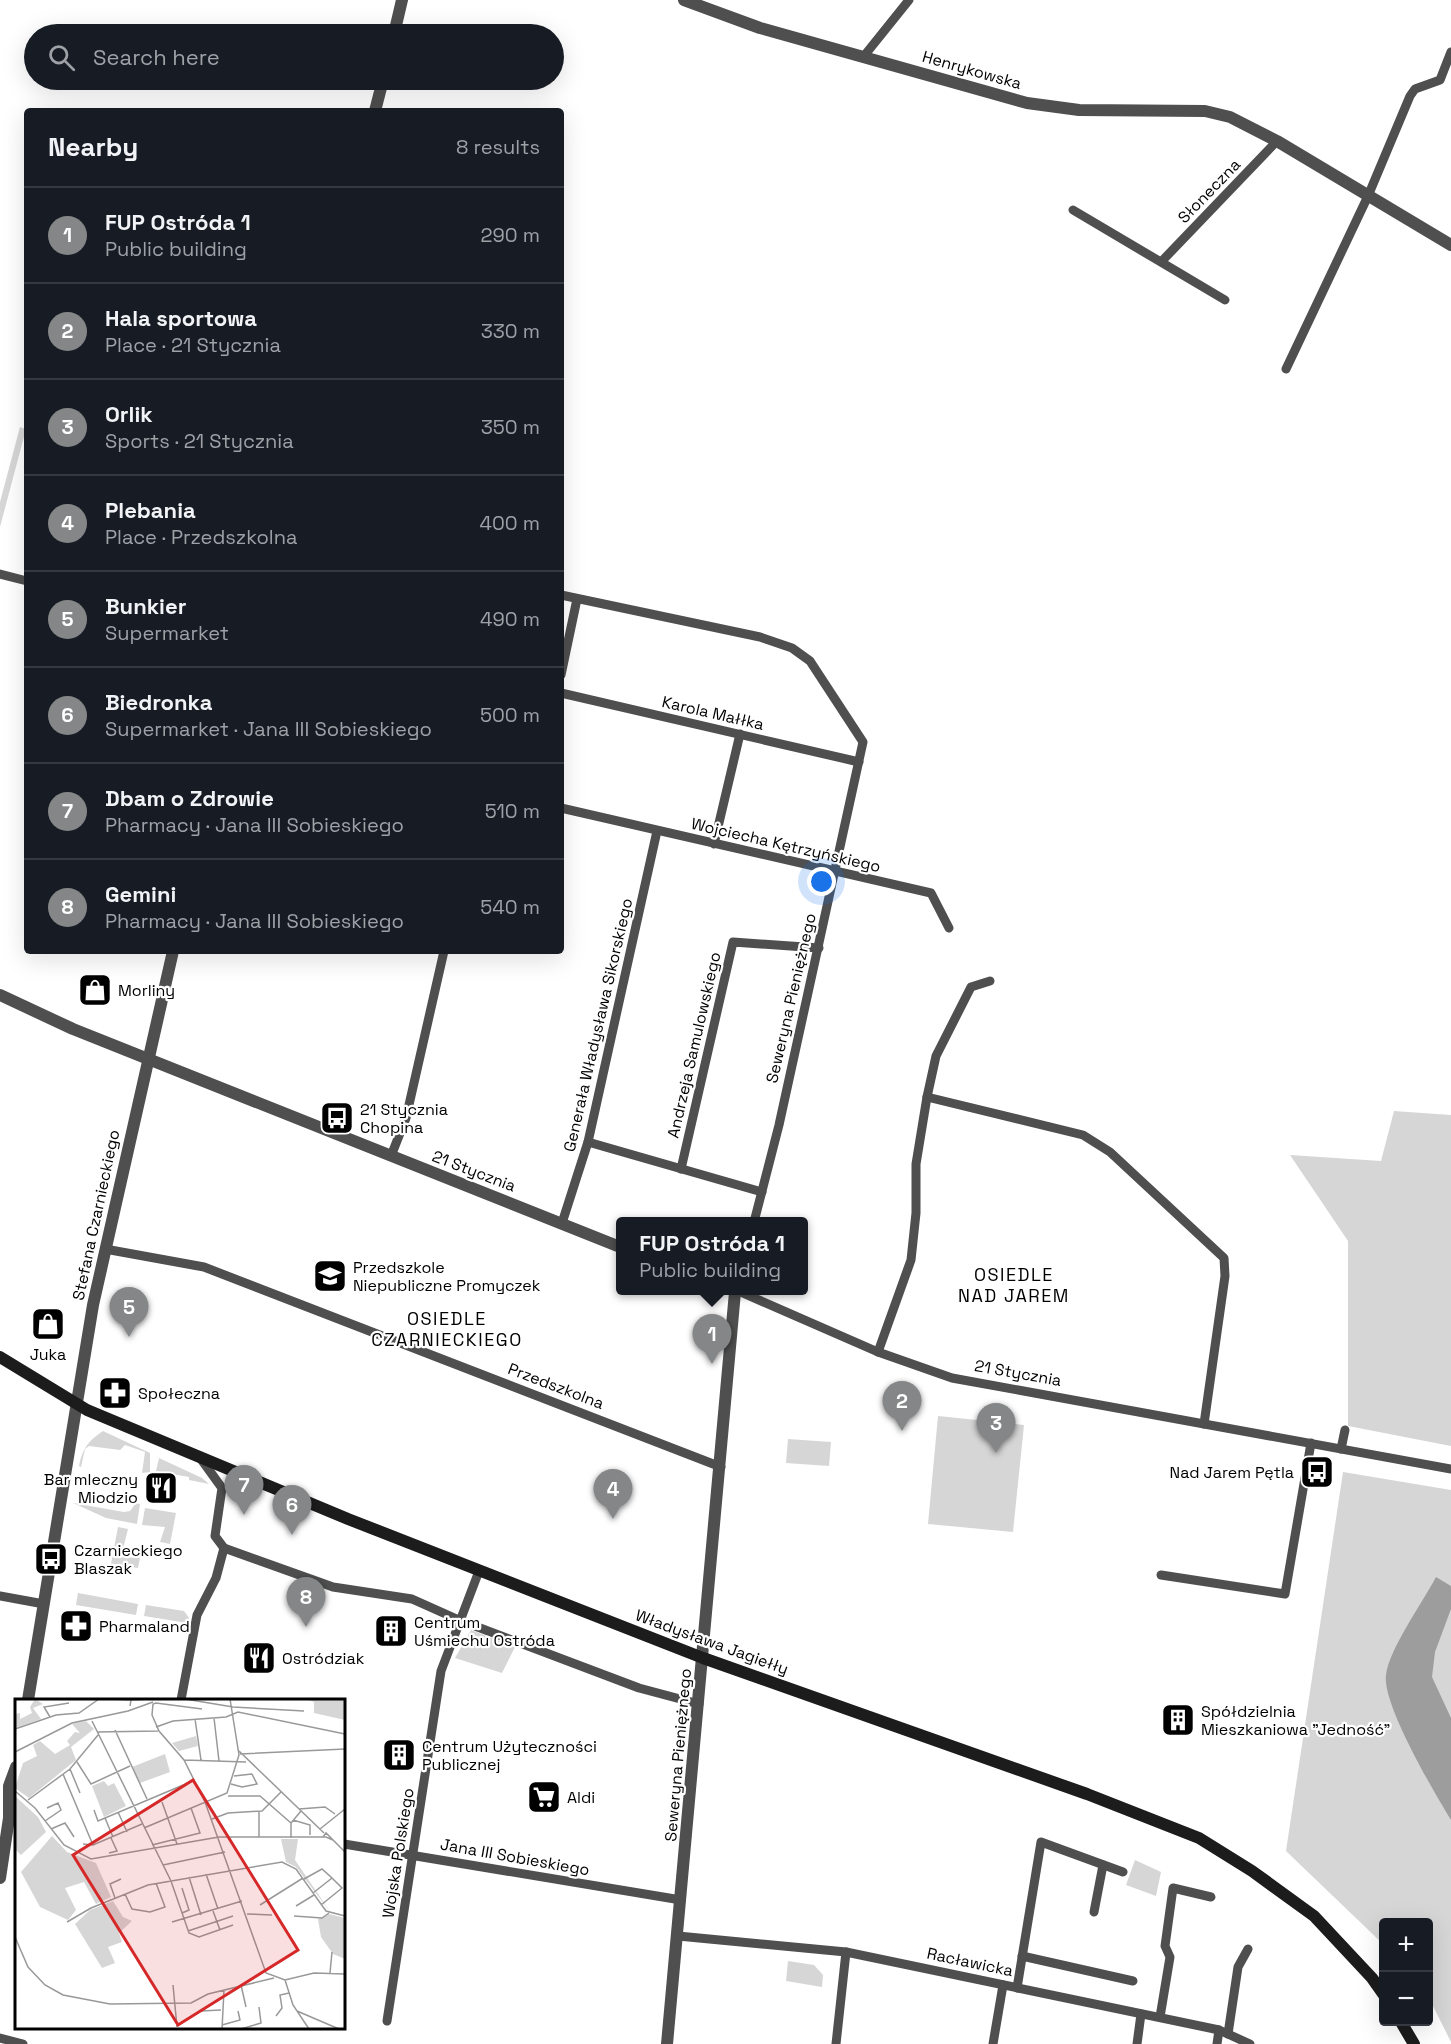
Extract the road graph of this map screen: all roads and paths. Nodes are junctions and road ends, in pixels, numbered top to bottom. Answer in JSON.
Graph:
{"nodes":[{"id":1,"x":402,"y":0,"type":"edge"},
{"id":2,"x":686,"y":0,"type":"edge"},
{"id":3,"x":909,"y":0,"type":"edge"},
{"id":4,"x":396,"y":24,"type":"edge"},
{"id":5,"x":1451,"y":52,"type":"edge"},
{"id":6,"x":864,"y":56,"type":"junction"},
{"id":7,"x":380,"y":90,"type":"edge"},
{"id":8,"x":376,"y":108,"type":"edge"},
{"id":9,"x":1276,"y":141,"type":"junction"},
{"id":10,"x":1368,"y":196,"type":"junction"},
{"id":11,"x":1073,"y":210,"type":"dead end"},
{"id":12,"x":1451,"y":246,"type":"edge"},
{"id":13,"x":1162,"y":261,"type":"junction"},
{"id":14,"x":1225,"y":300,"type":"dead end"},
{"id":15,"x":1286,"y":369,"type":"dead end"},
{"id":16,"x":0,"y":574,"type":"edge"},
{"id":17,"x":24,"y":580,"type":"edge"},
{"id":18,"x":564,"y":596,"type":"edge"},
{"id":19,"x":577,"y":599,"type":"junction"},
{"id":20,"x":564,"y":661,"type":"edge"},
{"id":21,"x":564,"y":694,"type":"edge"},
{"id":22,"x":740,"y":734,"type":"junction"},
{"id":23,"x":859,"y":762,"type":"junction"},
{"id":24,"x":564,"y":809,"type":"edge"},
{"id":25,"x":657,"y":831,"type":"junction"},
{"id":26,"x":714,"y":844,"type":"junction"},
{"id":27,"x":836,"y":873,"type":"junction"},
{"id":28,"x":949,"y":928,"type":"dead end"},
{"id":29,"x":819,"y":948,"type":"junction"},
{"id":30,"x":171,"y":954,"type":"edge"},
{"id":31,"x":443,"y":954,"type":"edge"},
{"id":32,"x":990,"y":981,"type":"dead end"},
{"id":33,"x":0,"y":995,"type":"edge"},
{"id":34,"x":148,"y":1058,"type":"junction"},
{"id":35,"x":927,"y":1097,"type":"junction"},
{"id":36,"x":588,"y":1142,"type":"junction"},
{"id":37,"x":391,"y":1156,"type":"junction"},
{"id":38,"x":681,"y":1169,"type":"junction"},
{"id":39,"x":762,"y":1192,"type":"junction"},
{"id":40,"x":755,"y":1217,"type":"edge"},
{"id":41,"x":562,"y":1223,"type":"junction"},
{"id":42,"x":616,"y":1245,"type":"edge"},
{"id":43,"x":105,"y":1249,"type":"junction"},
{"id":44,"x":734,"y":1295,"type":"edge"},
{"id":45,"x":743,"y":1295,"type":"edge"},
{"id":46,"x":878,"y":1352,"type":"junction"},
{"id":47,"x":0,"y":1357,"type":"edge"},
{"id":48,"x":77,"y":1405,"type":"junction"},
{"id":49,"x":1204,"y":1424,"type":"junction"},
{"id":50,"x":1345,"y":1430,"type":"dead end"},
{"id":51,"x":1311,"y":1443,"type":"junction"},
{"id":52,"x":1341,"y":1449,"type":"junction"},
{"id":53,"x":198,"y":1455,"type":"junction"},
{"id":54,"x":721,"y":1467,"type":"junction"},
{"id":55,"x":1451,"y":1469,"type":"edge"},
{"id":56,"x":224,"y":1548,"type":"junction"},
{"id":57,"x":479,"y":1571,"type":"junction"},
{"id":58,"x":1161,"y":1575,"type":"dead end"},
{"id":59,"x":0,"y":1596,"type":"edge"},
{"id":60,"x":44,"y":1604,"type":"junction"},
{"id":61,"x":459,"y":1620,"type":"junction"},
{"id":62,"x":703,"y":1658,"type":"junction"},
{"id":63,"x":28,"y":1699,"type":"edge"},
{"id":64,"x":181,"y":1699,"type":"edge"},
{"id":65,"x":699,"y":1704,"type":"junction"},
{"id":66,"x":15,"y":1770,"type":"edge"},
{"id":67,"x":9,"y":1787,"type":"edge"},
{"id":68,"x":345,"y":1844,"type":"edge"},
{"id":69,"x":412,"y":1855,"type":"junction"},
{"id":70,"x":1103,"y":1865,"type":"junction"},
{"id":71,"x":1123,"y":1872,"type":"dead end"},
{"id":72,"x":0,"y":1878,"type":"edge"},
{"id":73,"x":1211,"y":1897,"type":"dead end"},
{"id":74,"x":681,"y":1900,"type":"junction"},
{"id":75,"x":1094,"y":1912,"type":"dead end"},
{"id":76,"x":678,"y":1936,"type":"junction"},
{"id":77,"x":1248,"y":1948,"type":"dead end"},
{"id":78,"x":846,"y":1952,"type":"junction"},
{"id":79,"x":1022,"y":1956,"type":"junction"},
{"id":80,"x":1133,"y":1981,"type":"dead end"},
{"id":81,"x":1003,"y":1985,"type":"junction"},
{"id":82,"x":1017,"y":1988,"type":"junction"},
{"id":83,"x":1379,"y":1989,"type":"edge"},
{"id":84,"x":1141,"y":2014,"type":"junction"},
{"id":85,"x":1160,"y":2018,"type":"junction"},
{"id":86,"x":387,"y":2021,"type":"dead end"},
{"id":87,"x":1403,"y":2026,"type":"edge"},
{"id":88,"x":1224,"y":2032,"type":"junction"},
{"id":89,"x":0,"y":2038,"type":"edge"},
{"id":90,"x":23,"y":2044,"type":"edge"},
{"id":91,"x":667,"y":2044,"type":"edge"},
{"id":92,"x":836,"y":2044,"type":"edge"},
{"id":93,"x":993,"y":2044,"type":"edge"},
{"id":94,"x":1137,"y":2044,"type":"edge"},
{"id":95,"x":1217,"y":2044,"type":"edge"},
{"id":96,"x":1250,"y":2044,"type":"edge"},
{"id":97,"x":1414,"y":2044,"type":"edge"}],
"edges":[{"from":1,"to":4,"type":"street"},
{"from":2,"to":6,"type":"street","name":"Henrykowska"},
{"from":3,"to":6,"type":"street"},
{"from":5,"to":10,"type":"street"},
{"from":6,"to":9,"type":"street","name":"Henrykowska"},
{"from":7,"to":8,"type":"street"},
{"from":9,"to":10,"type":"street","name":"Henrykowska"},
{"from":9,"to":13,"type":"street","name":"Słoneczna"},
{"from":10,"to":12,"type":"street","name":"Henrykowska"},
{"from":10,"to":15,"type":"street"},
{"from":11,"to":13,"type":"street"},
{"from":13,"to":14,"type":"street"},
{"from":16,"to":17,"type":"street"},
{"from":18,"to":19,"type":"street","name":"Seweryna Pieniężnego"},
{"from":19,"to":20,"type":"street"},
{"from":19,"to":23,"type":"street","name":"Seweryna Pieniężnego"},
{"from":21,"to":22,"type":"street","name":"Karola Małłka"},
{"from":22,"to":23,"type":"street","name":"Karola Małłka"},
{"from":22,"to":26,"type":"street"},
{"from":23,"to":27,"type":"street","name":"Seweryna Pieniężnego"},
{"from":24,"to":25,"type":"street","name":"Wojciecha Kętrzyńskiego"},
{"from":25,"to":26,"type":"street","name":"Wojciecha Kętrzyńskiego"},
{"from":25,"to":36,"type":"street","name":"Generała Władysława Sikorskiego"},
{"from":26,"to":27,"type":"street","name":"Wojciecha Kętrzyńskiego"},
{"from":27,"to":28,"type":"street","name":"Wojciecha Kętrzyńskiego"},
{"from":27,"to":29,"type":"street","name":"Seweryna Pieniężnego"},
{"from":29,"to":38,"type":"street","name":"Andrzeja Samulowskiego"},
{"from":29,"to":39,"type":"street","name":"Seweryna Pieniężnego"},
{"from":30,"to":34,"type":"street","name":"Stefana Czarnieckiego"},
{"from":31,"to":37,"type":"street"},
{"from":32,"to":35,"type":"street"},
{"from":33,"to":34,"type":"street","name":"21 Stycznia"},
{"from":34,"to":37,"type":"street","name":"21 Stycznia"},
{"from":34,"to":43,"type":"street","name":"Stefana Czarnieckiego"},
{"from":35,"to":46,"type":"street"},
{"from":35,"to":49,"type":"street"},
{"from":36,"to":38,"type":"street"},
{"from":36,"to":41,"type":"street","name":"Generała Władysława Sikorskiego"},
{"from":37,"to":41,"type":"street","name":"21 Stycznia"},
{"from":38,"to":39,"type":"street"},
{"from":39,"to":40,"type":"street","name":"Seweryna Pieniężnego"},
{"from":41,"to":42,"type":"street","name":"21 Stycznia"},
{"from":43,"to":48,"type":"street","name":"Stefana Czarnieckiego"},
{"from":43,"to":54,"type":"street","name":"Przedszkolna"},
{"from":44,"to":54,"type":"street","name":"Seweryna Pieniężnego"},
{"from":45,"to":46,"type":"street","name":"21 Stycznia"},
{"from":46,"to":49,"type":"street","name":"21 Stycznia"},
{"from":47,"to":48,"type":"main road","name":"Władysława Jagiełły"},
{"from":48,"to":53,"type":"main road","name":"Władysława Jagiełły"},
{"from":48,"to":60,"type":"street","name":"Stefana Czarnieckiego"},
{"from":49,"to":51,"type":"street","name":"21 Stycznia"},
{"from":50,"to":52,"type":"street"},
{"from":51,"to":52,"type":"street","name":"21 Stycznia"},
{"from":51,"to":58,"type":"street"},
{"from":52,"to":55,"type":"street","name":"21 Stycznia"},
{"from":53,"to":56,"type":"street"},
{"from":53,"to":57,"type":"main road","name":"Władysława Jagiełły"},
{"from":54,"to":62,"type":"street","name":"Seweryna Pieniężnego"},
{"from":56,"to":61,"type":"street"},
{"from":56,"to":64,"type":"street"},
{"from":57,"to":61,"type":"street","name":"Wojska Polskiego"},
{"from":57,"to":62,"type":"main road","name":"Władysława Jagiełły"},
{"from":59,"to":60,"type":"street"},
{"from":60,"to":63,"type":"street","name":"Stefana Czarnieckiego"},
{"from":61,"to":65,"type":"street"},
{"from":61,"to":69,"type":"street","name":"Wojska Polskiego"},
{"from":62,"to":65,"type":"street","name":"Seweryna Pieniężnego"},
{"from":62,"to":83,"type":"main road","name":"Władysława Jagiełły"},
{"from":65,"to":74,"type":"street","name":"Seweryna Pieniężnego"},
{"from":66,"to":67,"type":"street"},
{"from":67,"to":72,"type":"street"},
{"from":68,"to":69,"type":"street","name":"Jana III Sobieskiego"},
{"from":69,"to":74,"type":"street","name":"Jana III Sobieskiego"},
{"from":69,"to":86,"type":"street","name":"Wojska Polskiego"},
{"from":70,"to":71,"type":"street"},
{"from":70,"to":75,"type":"street"},
{"from":70,"to":79,"type":"street"},
{"from":73,"to":85,"type":"street"},
{"from":74,"to":76,"type":"street","name":"Seweryna Pieniężnego"},
{"from":76,"to":78,"type":"street","name":"Racławicka"},
{"from":76,"to":91,"type":"street","name":"Seweryna Pieniężnego"},
{"from":77,"to":88,"type":"street"},
{"from":78,"to":81,"type":"street","name":"Racławicka"},
{"from":78,"to":92,"type":"street"},
{"from":79,"to":80,"type":"street"},
{"from":79,"to":82,"type":"street"},
{"from":81,"to":82,"type":"street","name":"Racławicka"},
{"from":81,"to":93,"type":"street"},
{"from":82,"to":84,"type":"street","name":"Racławicka"},
{"from":84,"to":85,"type":"street","name":"Racławicka"},
{"from":84,"to":94,"type":"street"},
{"from":85,"to":88,"type":"street","name":"Racławicka"},
{"from":87,"to":97,"type":"main road"},
{"from":88,"to":95,"type":"street"},
{"from":88,"to":96,"type":"street","name":"Racławicka"},
{"from":89,"to":90,"type":"street"}]}
